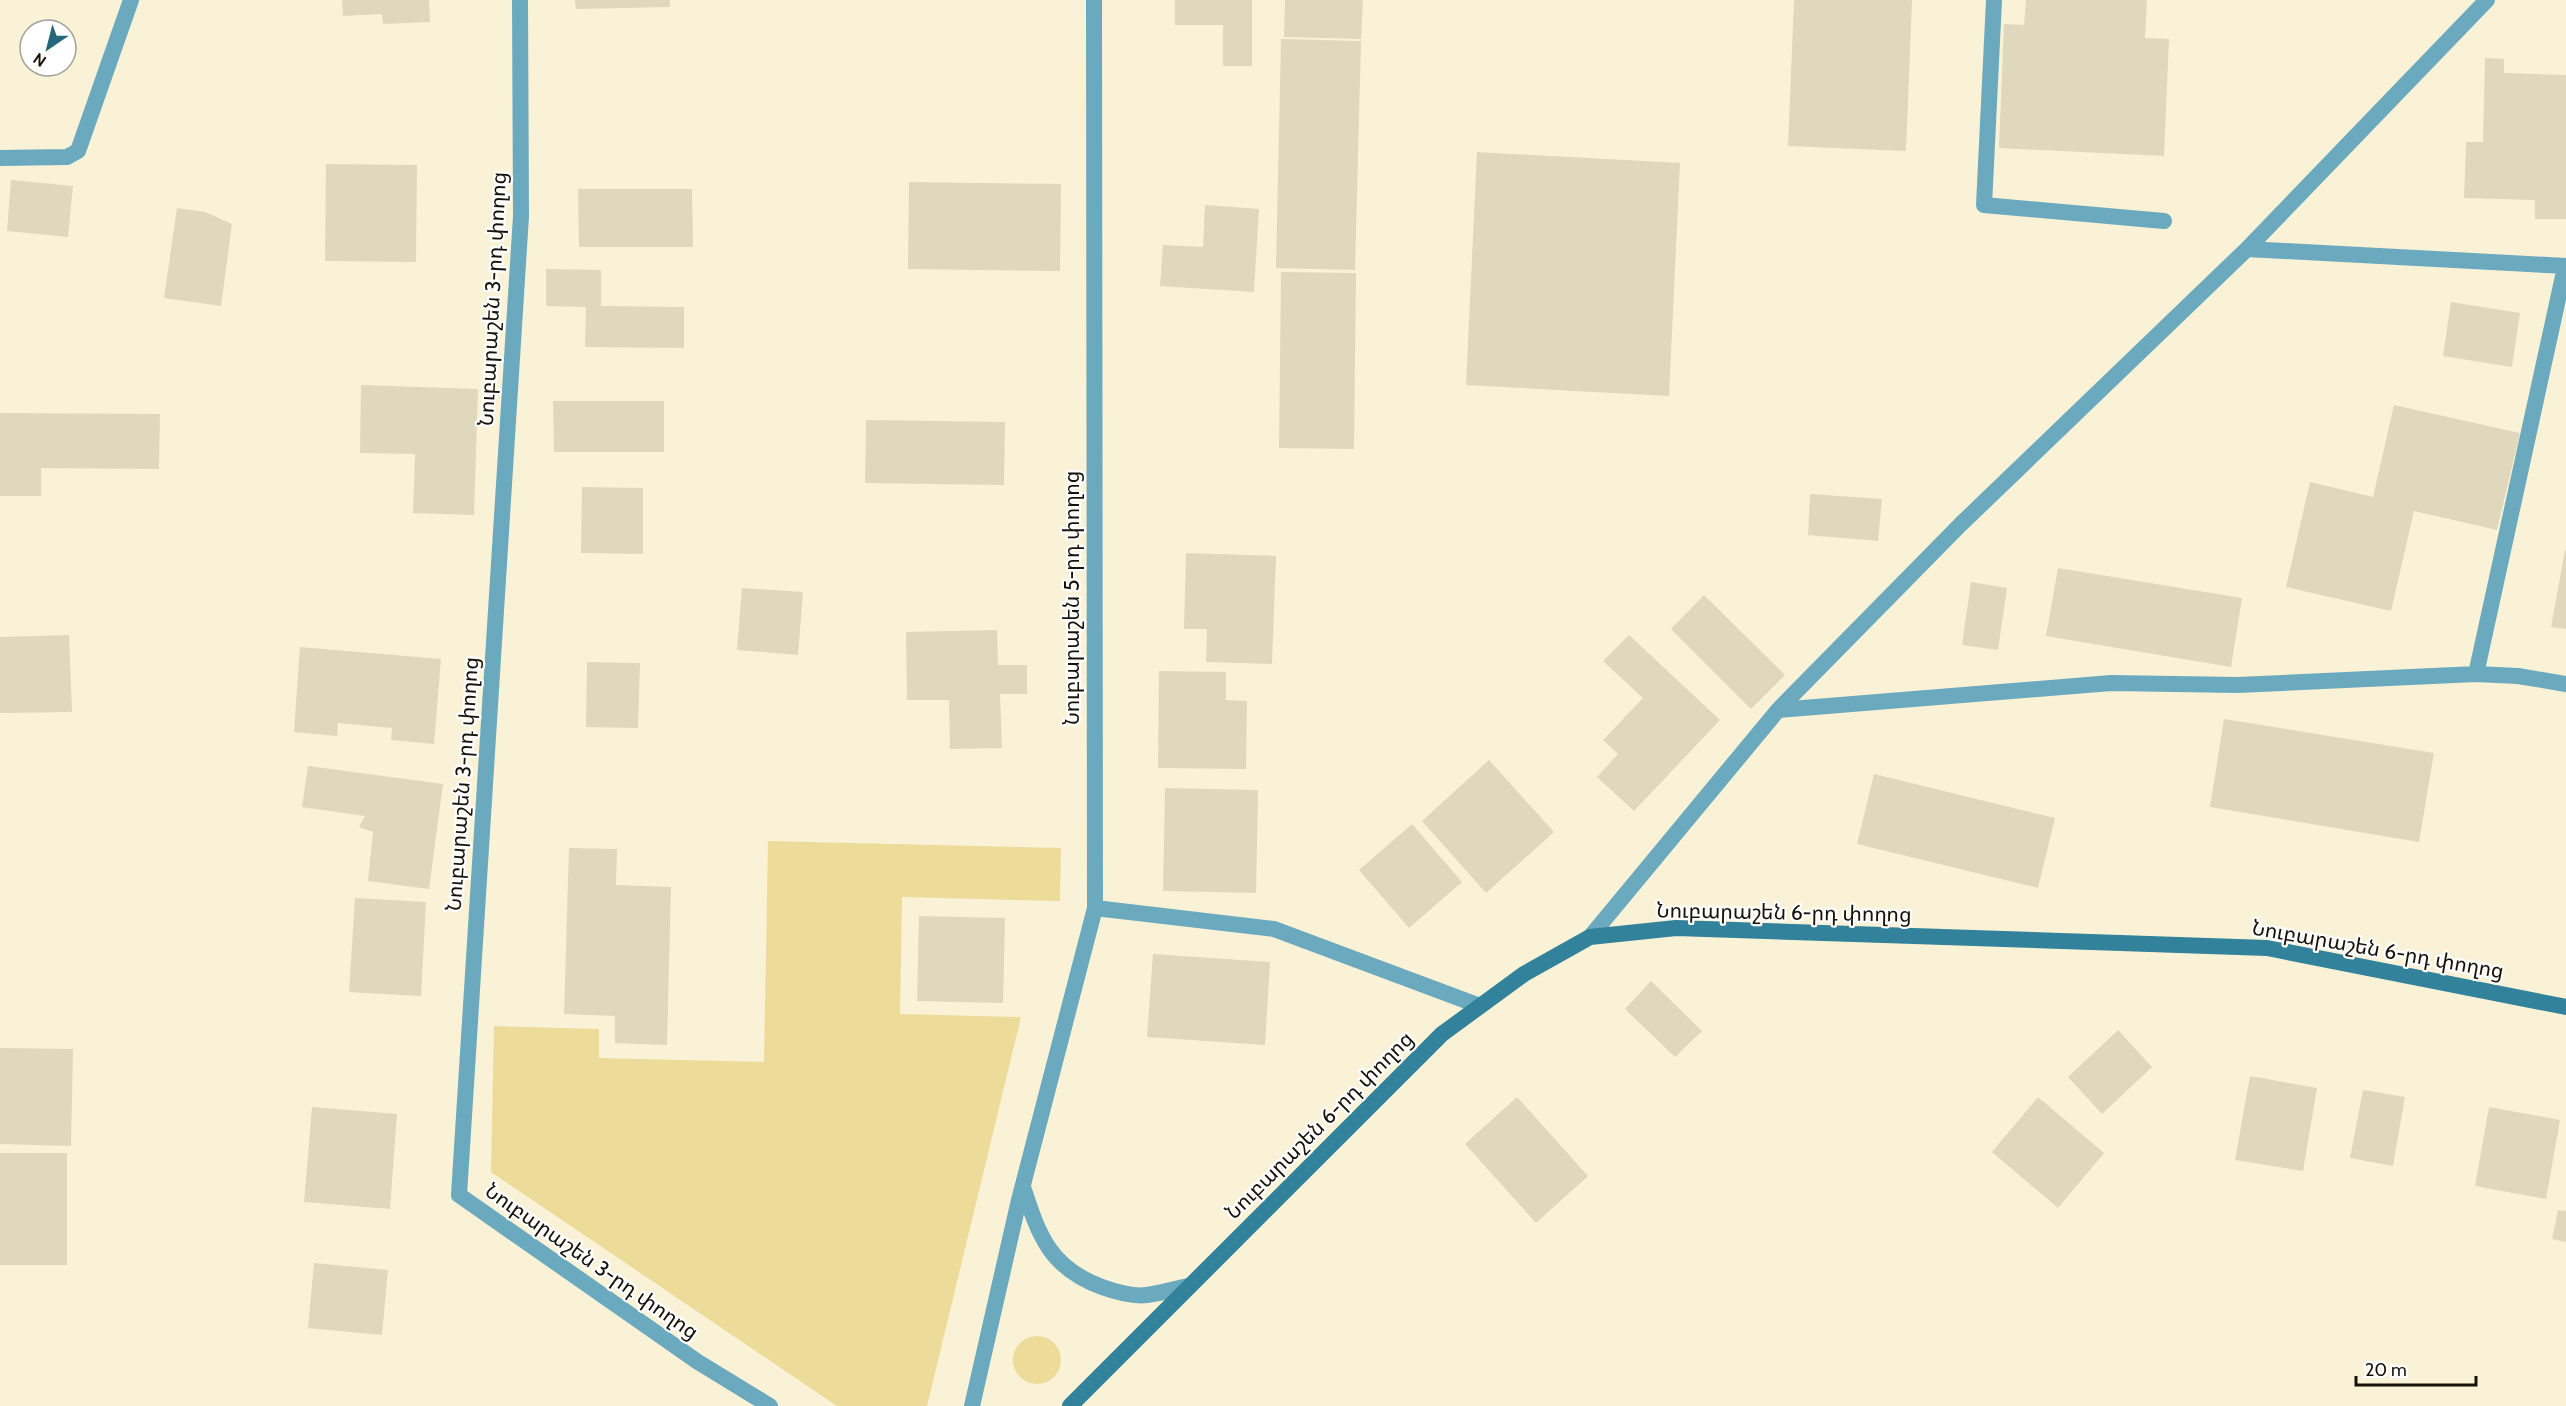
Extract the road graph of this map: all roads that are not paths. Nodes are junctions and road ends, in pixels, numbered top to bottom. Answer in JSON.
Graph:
{"nodes":[{"id":1,"x":130,"y":0,"type":"edge"},
{"id":2,"x":520,"y":0,"type":"edge"},
{"id":3,"x":1094,"y":0,"type":"edge"},
{"id":4,"x":1994,"y":0,"type":"edge"},
{"id":5,"x":2487,"y":0,"type":"edge"},
{"id":6,"x":0,"y":158,"type":"edge"},
{"id":7,"x":2164,"y":221,"type":"dead end"},
{"id":8,"x":2247,"y":249,"type":"junction"},
{"id":9,"x":2565,"y":266,"type":"edge"},
{"id":10,"x":2476,"y":674,"type":"junction"},
{"id":11,"x":2566,"y":684,"type":"edge"},
{"id":12,"x":1778,"y":710,"type":"junction"},
{"id":13,"x":1095,"y":908,"type":"junction"},
{"id":14,"x":1590,"y":937,"type":"junction"},
{"id":15,"x":1480,"y":1006,"type":"junction"},
{"id":16,"x":2566,"y":1007,"type":"edge"},
{"id":17,"x":1023,"y":1186,"type":"junction"},
{"id":18,"x":1188,"y":1286,"type":"junction"},
{"id":19,"x":770,"y":1406,"type":"edge"},
{"id":20,"x":972,"y":1406,"type":"edge"},
{"id":21,"x":1070,"y":1406,"type":"edge"}],
"edges":[{"from":1,"to":6,"type":"street"},
{"from":2,"to":19,"type":"street","name":"Նուբարաշեն 3-րդ փողոց"},
{"from":3,"to":13,"type":"street","name":"Նուբարաշեն 5-րդ փողոց"},
{"from":4,"to":7,"type":"street"},
{"from":5,"to":8,"type":"street"},
{"from":8,"to":9,"type":"street"},
{"from":8,"to":12,"type":"street"},
{"from":9,"to":10,"type":"street"},
{"from":10,"to":11,"type":"street"},
{"from":10,"to":12,"type":"street"},
{"from":12,"to":14,"type":"street"},
{"from":13,"to":15,"type":"street"},
{"from":13,"to":17,"type":"street","name":"Նուբարաշեն 5-րդ փողոց"},
{"from":14,"to":15,"type":"main road","name":"Նուբարաշեն 6-րդ փողոց"},
{"from":14,"to":16,"type":"main road","name":"Նուբարաշեն 6-րդ փողոց"},
{"from":15,"to":18,"type":"main road","name":"Նուբարաշեն 6-րդ փողոց"},
{"from":17,"to":18,"type":"street"},
{"from":17,"to":20,"type":"street","name":"Նուբարաշեն 5-րդ փողոց"},
{"from":18,"to":21,"type":"main road","name":"Նուբարաշեն 6-րդ փողոց"}]}
